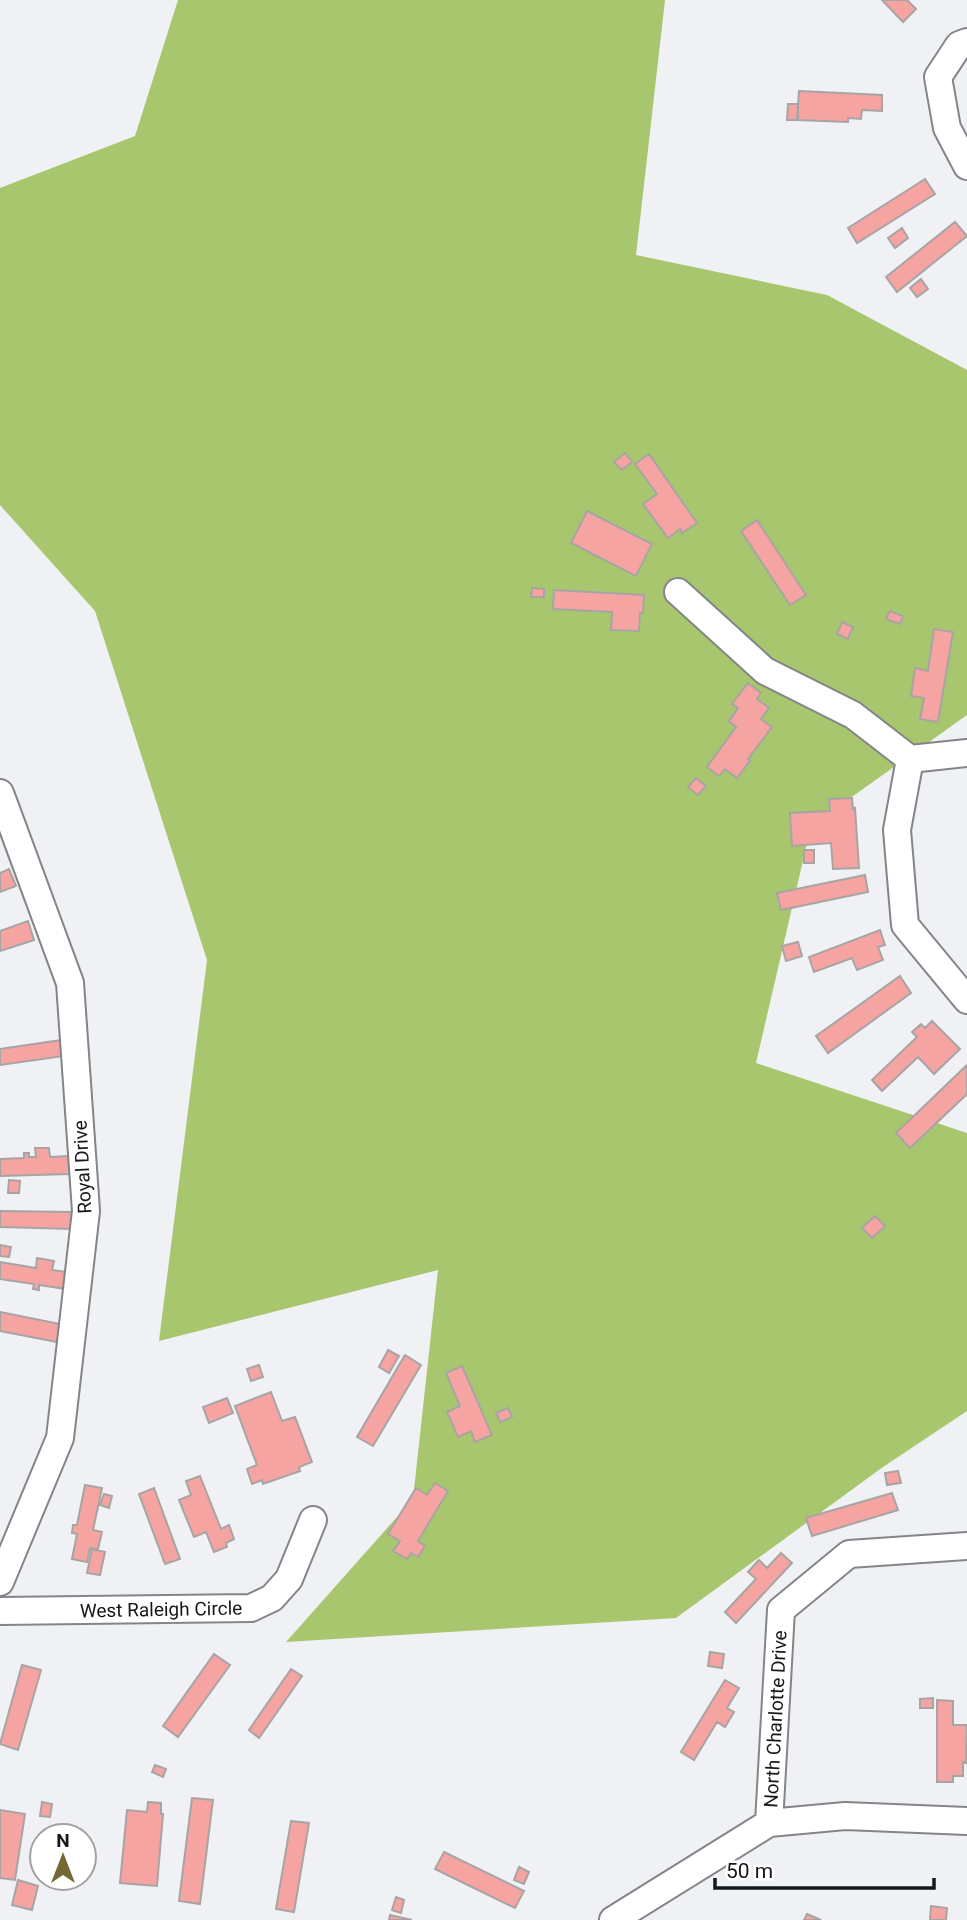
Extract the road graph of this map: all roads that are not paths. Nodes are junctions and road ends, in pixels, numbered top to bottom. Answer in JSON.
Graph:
{"nodes":[{"id":1,"x":967,"y":42,"type":"edge"},
{"id":2,"x":967,"y":166,"type":"edge"},
{"id":3,"x":678,"y":592,"type":"dead end"},
{"id":4,"x":967,"y":753,"type":"edge"},
{"id":5,"x":910,"y":759,"type":"junction"},
{"id":6,"x":0,"y":793,"type":"edge"},
{"id":7,"x":967,"y":1000,"type":"edge"},
{"id":8,"x":313,"y":1520,"type":"dead end"},
{"id":9,"x":967,"y":1546,"type":"edge"},
{"id":10,"x":0,"y":1582,"type":"edge"},
{"id":11,"x":0,"y":1611,"type":"edge"},
{"id":12,"x":967,"y":1821,"type":"edge"},
{"id":13,"x":769,"y":1823,"type":"junction"},
{"id":14,"x":612,"y":1920,"type":"edge"}],
"edges":[{"from":1,"to":2,"type":"street"},
{"from":3,"to":5,"type":"street"},
{"from":4,"to":5,"type":"street"},
{"from":5,"to":7,"type":"street"},
{"from":6,"to":10,"type":"street","name":"Royal Drive"},
{"from":8,"to":11,"type":"street","name":"West Raleigh Circle"},
{"from":9,"to":13,"type":"street","name":"North Charlotte Drive"},
{"from":12,"to":13,"type":"street"},
{"from":13,"to":14,"type":"street"}]}
